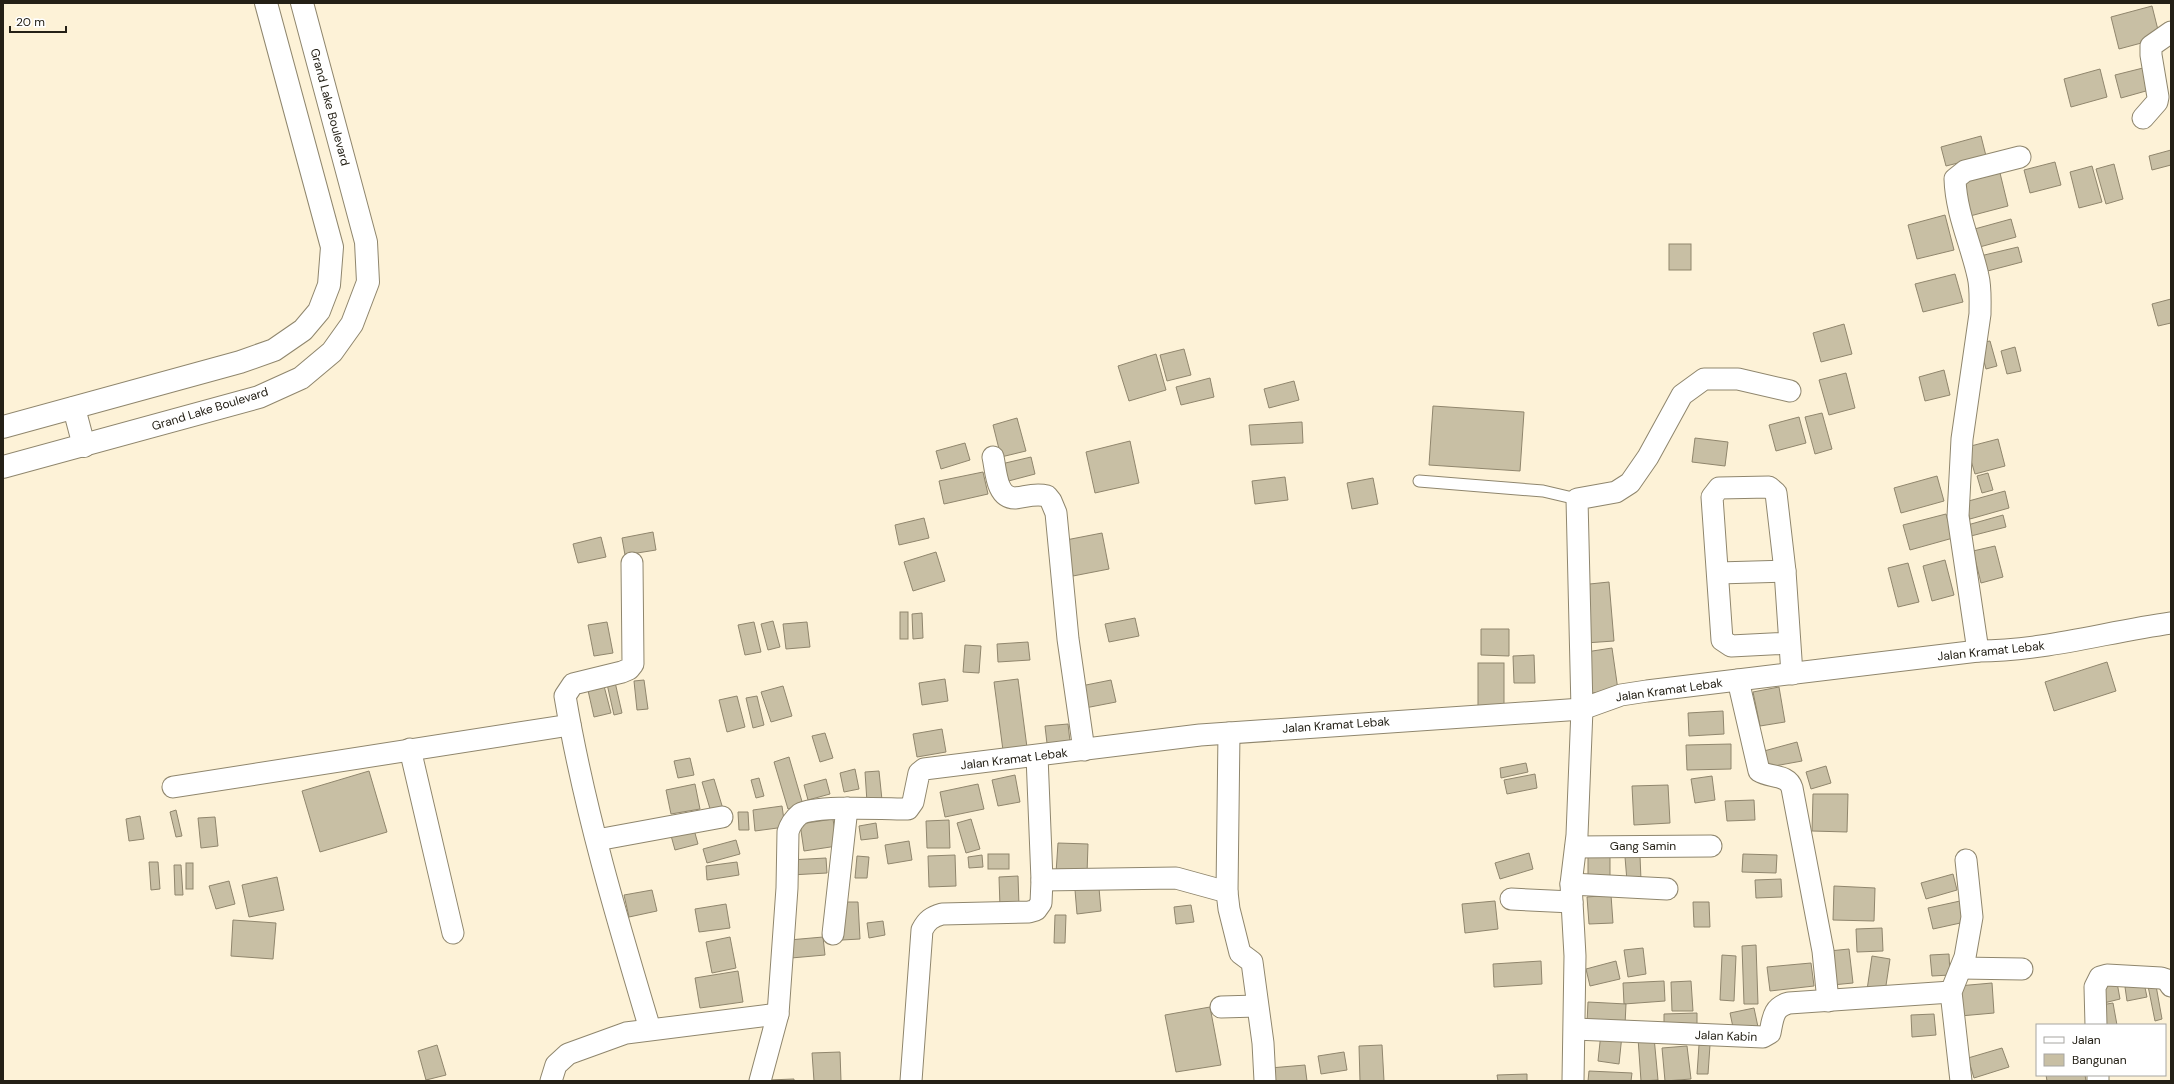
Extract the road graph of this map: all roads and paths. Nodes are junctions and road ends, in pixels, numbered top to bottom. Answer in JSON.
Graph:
{"nodes":[{"id":1,"x":266,"y":3,"type":"edge"},
{"id":2,"x":302,"y":3,"type":"edge"},
{"id":3,"x":2171,"y":32,"type":"edge"},
{"id":4,"x":2143,"y":118,"type":"dead end"},
{"id":5,"x":2020,"y":157,"type":"dead end"},
{"id":6,"x":1790,"y":391,"type":"dead end"},
{"id":7,"x":74,"y":408,"type":"junction"},
{"id":8,"x":3,"y":427,"type":"edge"},
{"id":9,"x":84,"y":446,"type":"junction"},
{"id":10,"x":993,"y":457,"type":"dead end"},
{"id":11,"x":3,"y":467,"type":"edge"},
{"id":12,"x":1419,"y":481,"type":"dead end"},
{"id":13,"x":1577,"y":499,"type":"junction"},
{"id":14,"x":632,"y":563,"type":"dead end"},
{"id":15,"x":1785,"y":571,"type":"junction"},
{"id":16,"x":1718,"y":573,"type":"junction"},
{"id":17,"x":2171,"y":623,"type":"edge"},
{"id":18,"x":1789,"y":643,"type":"junction"},
{"id":19,"x":1978,"y":651,"type":"junction"},
{"id":20,"x":1792,"y":674,"type":"junction"},
{"id":21,"x":1738,"y":680,"type":"junction"},
{"id":22,"x":1582,"y":709,"type":"junction"},
{"id":23,"x":570,"y":725,"type":"junction"},
{"id":24,"x":1228,"y":733,"type":"junction"},
{"id":25,"x":410,"y":749,"type":"junction"},
{"id":26,"x":1084,"y":750,"type":"junction"},
{"id":27,"x":1037,"y":756,"type":"junction"},
{"id":28,"x":173,"y":787,"type":"dead end"},
{"id":29,"x":847,"y":808,"type":"junction"},
{"id":30,"x":722,"y":817,"type":"dead end"},
{"id":31,"x":597,"y":840,"type":"junction"},
{"id":32,"x":1576,"y":846,"type":"junction"},
{"id":33,"x":1711,"y":846,"type":"dead end"},
{"id":34,"x":1966,"y":860,"type":"dead end"},
{"id":35,"x":1042,"y":880,"type":"junction"},
{"id":36,"x":1667,"y":889,"type":"dead end"},
{"id":37,"x":1227,"y":892,"type":"junction"},
{"id":38,"x":1572,"y":893,"type":"junction"},
{"id":39,"x":1511,"y":899,"type":"dead end"},
{"id":40,"x":453,"y":933,"type":"dead end"},
{"id":41,"x":833,"y":934,"type":"dead end"},
{"id":42,"x":1961,"y":968,"type":"junction"},
{"id":43,"x":2022,"y":969,"type":"dead end"},
{"id":44,"x":2171,"y":986,"type":"edge"},
{"id":45,"x":1951,"y":992,"type":"junction"},
{"id":46,"x":1828,"y":1001,"type":"junction"},
{"id":47,"x":1257,"y":1006,"type":"junction"},
{"id":48,"x":1221,"y":1007,"type":"dead end"},
{"id":49,"x":778,"y":1014,"type":"junction"},
{"id":50,"x":2096,"y":1024,"type":"edge"},
{"id":51,"x":650,"y":1029,"type":"junction"},
{"id":52,"x":1575,"y":1029,"type":"junction"},
{"id":53,"x":551,"y":1081,"type":"edge"},
{"id":54,"x":760,"y":1081,"type":"edge"},
{"id":55,"x":911,"y":1081,"type":"edge"},
{"id":56,"x":1265,"y":1081,"type":"edge"},
{"id":57,"x":1573,"y":1081,"type":"edge"},
{"id":58,"x":1961,"y":1081,"type":"edge"}],
"edges":[{"from":1,"to":7,"type":"street"},
{"from":2,"to":9,"type":"street","name":"Grand Lake Boulevard"},
{"from":3,"to":4,"type":"street"},
{"from":5,"to":19,"type":"street"},
{"from":6,"to":13,"type":"street"},
{"from":7,"to":8,"type":"street"},
{"from":7,"to":9,"type":"street"},
{"from":9,"to":11,"type":"street","name":"Grand Lake Boulevard"},
{"from":10,"to":26,"type":"street"},
{"from":12,"to":13,"type":"lane"},
{"from":13,"to":22,"type":"street"},
{"from":14,"to":23,"type":"street"},
{"from":15,"to":16,"type":"street"},
{"from":15,"to":16,"type":"street"},
{"from":15,"to":18,"type":"street"},
{"from":16,"to":18,"type":"street"},
{"from":17,"to":19,"type":"street","name":"Jalan Kramat Lebak"},
{"from":18,"to":20,"type":"street"},
{"from":19,"to":20,"type":"street","name":"Jalan Kramat Lebak"},
{"from":20,"to":21,"type":"street","name":"Jalan Kramat Lebak"},
{"from":21,"to":22,"type":"street","name":"Jalan Kramat Lebak"},
{"from":21,"to":46,"type":"street"},
{"from":22,"to":24,"type":"street","name":"Jalan Kramat Lebak"},
{"from":22,"to":32,"type":"street"},
{"from":23,"to":25,"type":"street"},
{"from":23,"to":31,"type":"street"},
{"from":24,"to":26,"type":"street","name":"Jalan Kramat Lebak"},
{"from":24,"to":37,"type":"street"},
{"from":25,"to":28,"type":"street"},
{"from":25,"to":40,"type":"street"},
{"from":26,"to":27,"type":"street","name":"Jalan Kramat Lebak"},
{"from":27,"to":29,"type":"street","name":"Jalan Kramat Lebak"},
{"from":27,"to":35,"type":"street"},
{"from":29,"to":41,"type":"street"},
{"from":29,"to":49,"type":"street","name":"Jalan Kramat Lebak"},
{"from":30,"to":31,"type":"street"},
{"from":31,"to":51,"type":"street"},
{"from":32,"to":33,"type":"street","name":"Gang Samin"},
{"from":32,"to":38,"type":"street"},
{"from":34,"to":42,"type":"street"},
{"from":35,"to":37,"type":"street"},
{"from":35,"to":55,"type":"street"},
{"from":36,"to":38,"type":"street"},
{"from":37,"to":47,"type":"street"},
{"from":38,"to":39,"type":"street"},
{"from":38,"to":52,"type":"street"},
{"from":42,"to":43,"type":"street"},
{"from":42,"to":45,"type":"street"},
{"from":44,"to":50,"type":"street"},
{"from":45,"to":46,"type":"street","name":"Jalan Kabin"},
{"from":45,"to":58,"type":"street"},
{"from":46,"to":52,"type":"street","name":"Jalan Kabin"},
{"from":47,"to":48,"type":"street"},
{"from":47,"to":56,"type":"street"},
{"from":49,"to":51,"type":"street"},
{"from":49,"to":54,"type":"street","name":"Jalan Kramat Lebak"},
{"from":51,"to":53,"type":"street"},
{"from":52,"to":57,"type":"street"}]}
